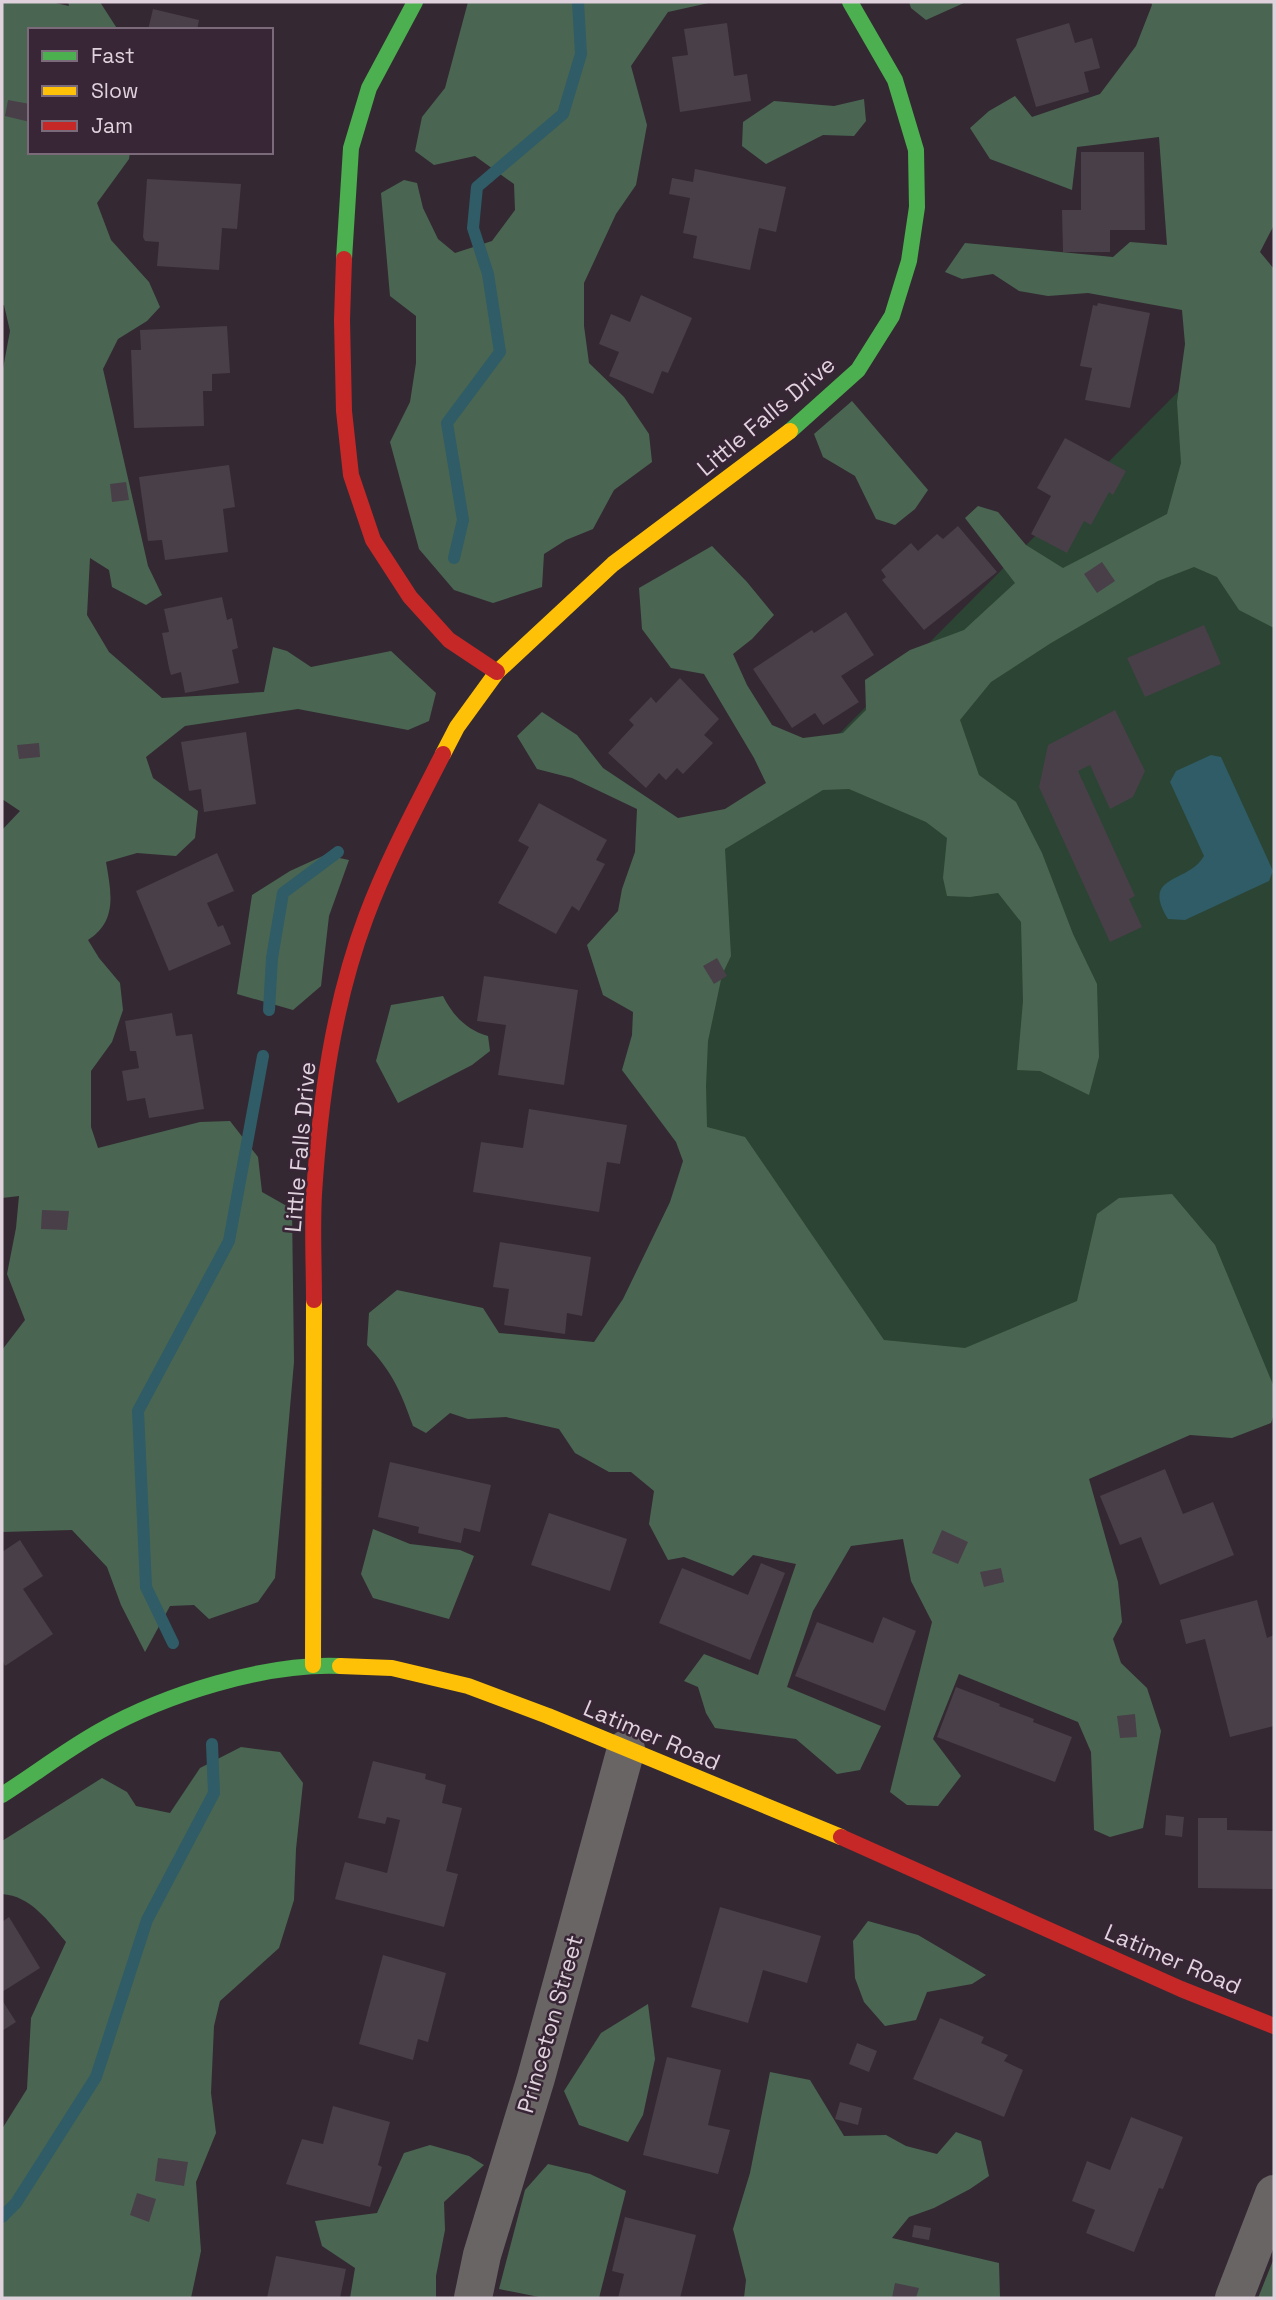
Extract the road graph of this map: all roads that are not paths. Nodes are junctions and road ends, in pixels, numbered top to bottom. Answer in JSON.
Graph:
{"nodes":[{"id":1,"x":415,"y":2,"type":"edge"},
{"id":2,"x":850,"y":2,"type":"edge"},
{"id":3,"x":497,"y":672,"type":"junction"},
{"id":4,"x":313,"y":1665,"type":"junction"},
{"id":5,"x":626,"y":1749,"type":"junction"},
{"id":6,"x":2,"y":1795,"type":"edge"},
{"id":7,"x":1274,"y":2026,"type":"edge"},
{"id":8,"x":1274,"y":2194,"type":"edge"},
{"id":9,"x":473,"y":2298,"type":"edge"},
{"id":10,"x":1234,"y":2298,"type":"edge"}],
"edges":[{"from":1,"to":3,"type":"street"},
{"from":2,"to":3,"type":"street","name":"Little Falls Drive"},
{"from":3,"to":4,"type":"street","name":"Little Falls Drive"},
{"from":4,"to":5,"type":"street","name":"Latimer Road"},
{"from":4,"to":6,"type":"street","name":"Latimer Road"},
{"from":5,"to":7,"type":"street","name":"Latimer Road"},
{"from":5,"to":9,"type":"street","name":"Princeton Street"},
{"from":8,"to":10,"type":"street"}]}
